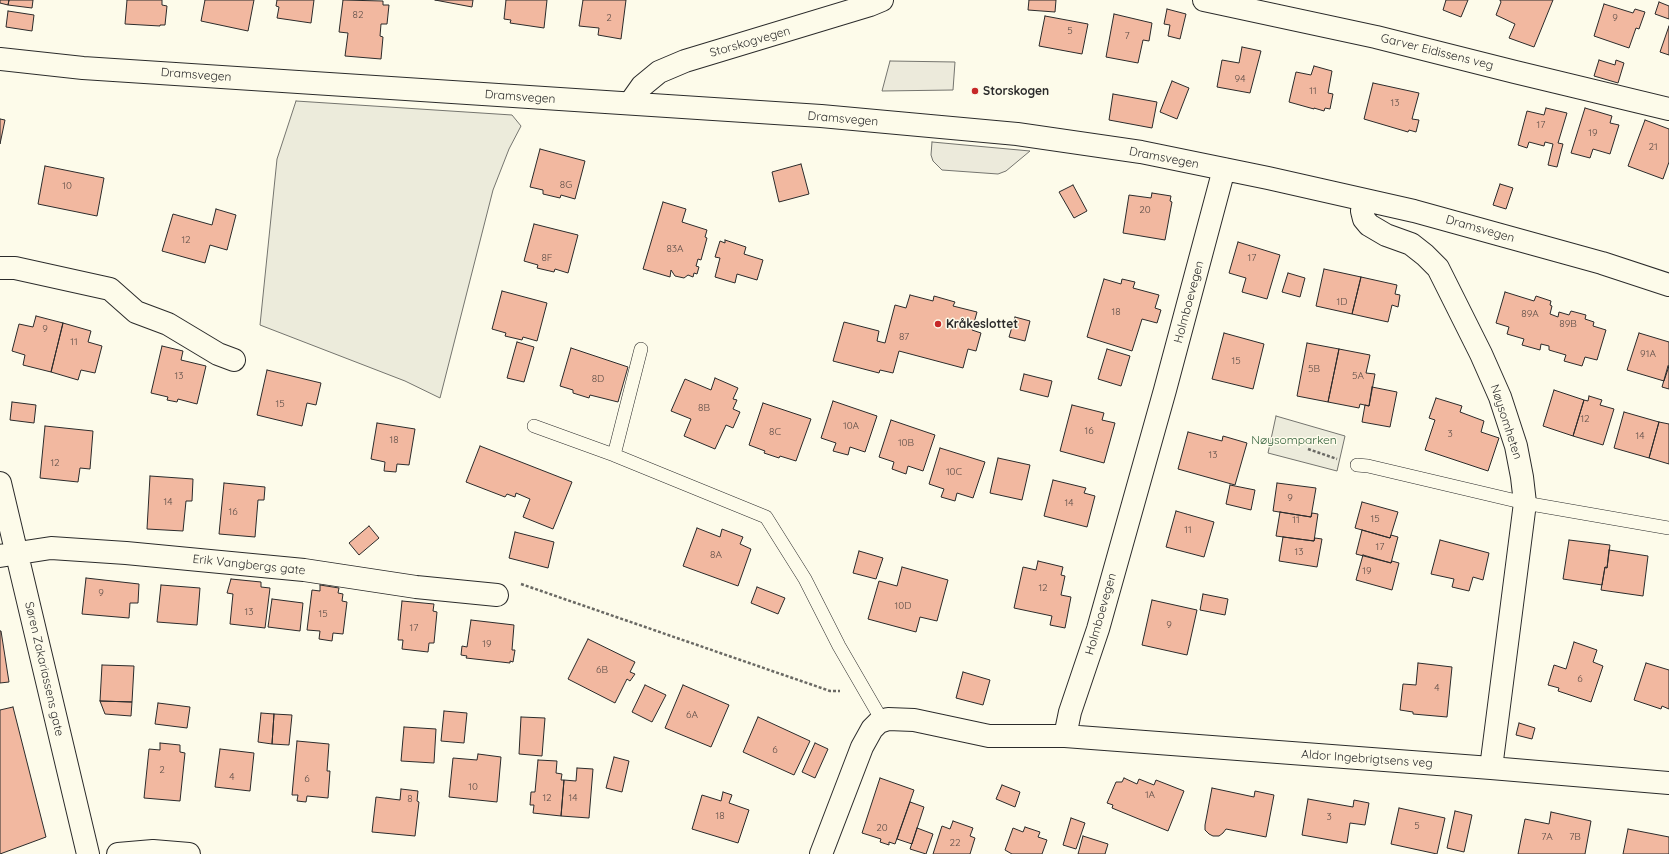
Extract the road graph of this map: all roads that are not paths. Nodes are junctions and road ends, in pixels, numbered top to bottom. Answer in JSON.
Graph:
{"nodes":[{"id":1,"x":882,"y":0,"type":"edge"},
{"id":2,"x":1204,"y":0,"type":"edge"},
{"id":3,"x":0,"y":59,"type":"edge"},
{"id":4,"x":630,"y":103,"type":"junction"},
{"id":5,"x":1669,"y":109,"type":"edge"},
{"id":6,"x":1224,"y":169,"type":"junction"},
{"id":7,"x":1364,"y":200,"type":"junction"},
{"id":8,"x":0,"y":268,"type":"edge"},
{"id":9,"x":1669,"y":285,"type":"edge"},
{"id":10,"x":641,"y":349,"type":"dead end"},
{"id":11,"x":234,"y":360,"type":"dead end"},
{"id":12,"x":534,"y":426,"type":"dead end"},
{"id":13,"x":614,"y":455,"type":"junction"},
{"id":14,"x":1357,"y":465,"type":"road end"},
{"id":15,"x":0,"y":483,"type":"edge"},
{"id":16,"x":1525,"y":503,"type":"junction"},
{"id":17,"x":1669,"y":528,"type":"edge"},
{"id":18,"x":8,"y":554,"type":"edge"},
{"id":19,"x":497,"y":595,"type":"dead end"},
{"id":20,"x":883,"y":722,"type":"junction"},
{"id":21,"x":1065,"y":736,"type":"junction"},
{"id":22,"x":1492,"y":768,"type":"junction"},
{"id":23,"x":1669,"y":783,"type":"edge"},
{"id":24,"x":88,"y":854,"type":"edge"},
{"id":25,"x":118,"y":854,"type":"edge"},
{"id":26,"x":189,"y":854,"type":"edge"},
{"id":27,"x":821,"y":854,"type":"edge"}],
"edges":[{"from":1,"to":4,"type":"street","name":"Storskogvegen"},
{"from":2,"to":5,"type":"street","name":"Garver Eidissens veg"},
{"from":3,"to":4,"type":"street","name":"Dramsvegen"},
{"from":4,"to":6,"type":"street","name":"Dramsvegen"},
{"from":6,"to":7,"type":"street","name":"Dramsvegen"},
{"from":6,"to":21,"type":"street","name":"Holmboevegen"},
{"from":7,"to":9,"type":"street","name":"Dramsvegen"},
{"from":7,"to":16,"type":"street","name":"Nøysomheten"},
{"from":8,"to":11,"type":"street"},
{"from":10,"to":13,"type":"lane"},
{"from":12,"to":13,"type":"lane"},
{"from":13,"to":20,"type":"lane"},
{"from":14,"to":16,"type":"lane"},
{"from":15,"to":18,"type":"street","name":"Søren Zakariassens gate"},
{"from":16,"to":17,"type":"lane"},
{"from":16,"to":22,"type":"street","name":"Nøysomheten"},
{"from":18,"to":19,"type":"street","name":"Erik Vangbergs gate"},
{"from":18,"to":24,"type":"street","name":"Søren Zakariassens gate"},
{"from":20,"to":21,"type":"street"},
{"from":20,"to":27,"type":"street"},
{"from":21,"to":22,"type":"street","name":"Aldor Ingebrigtsens veg"},
{"from":22,"to":23,"type":"street","name":"Aldor Ingebrigtsens veg"},
{"from":25,"to":26,"type":"street"}]}
